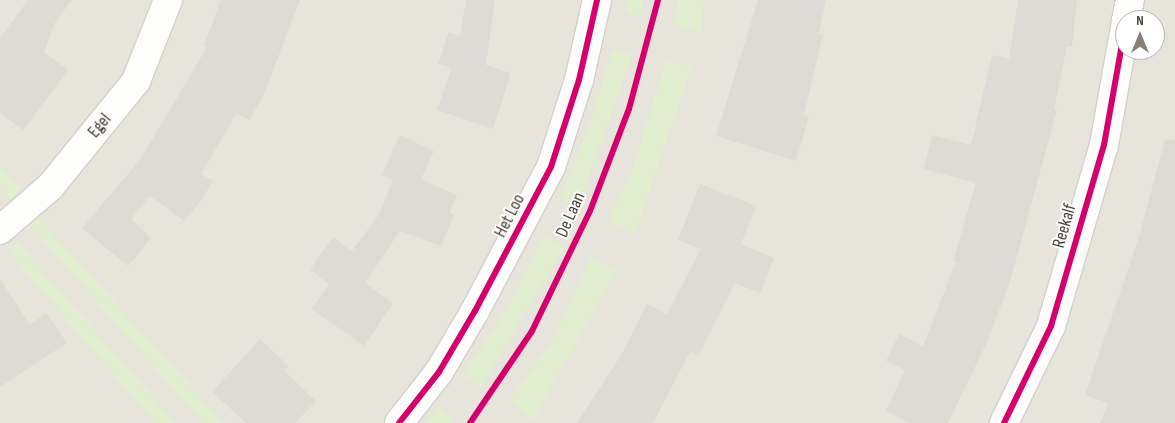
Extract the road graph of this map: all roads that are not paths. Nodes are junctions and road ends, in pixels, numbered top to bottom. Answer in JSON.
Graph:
{"nodes":[{"id":1,"x":168,"y":0,"type":"edge"},
{"id":2,"x":597,"y":0,"type":"edge"},
{"id":3,"x":1119,"y":60,"type":"edge"},
{"id":4,"x":0,"y":230,"type":"edge"},
{"id":5,"x":400,"y":423,"type":"edge"},
{"id":6,"x":1004,"y":423,"type":"edge"}],
"edges":[{"from":1,"to":4,"type":"street","name":"Egel"},
{"from":2,"to":5,"type":"street","name":"Het Loo"},
{"from":3,"to":6,"type":"street","name":"Reekalf"}]}
